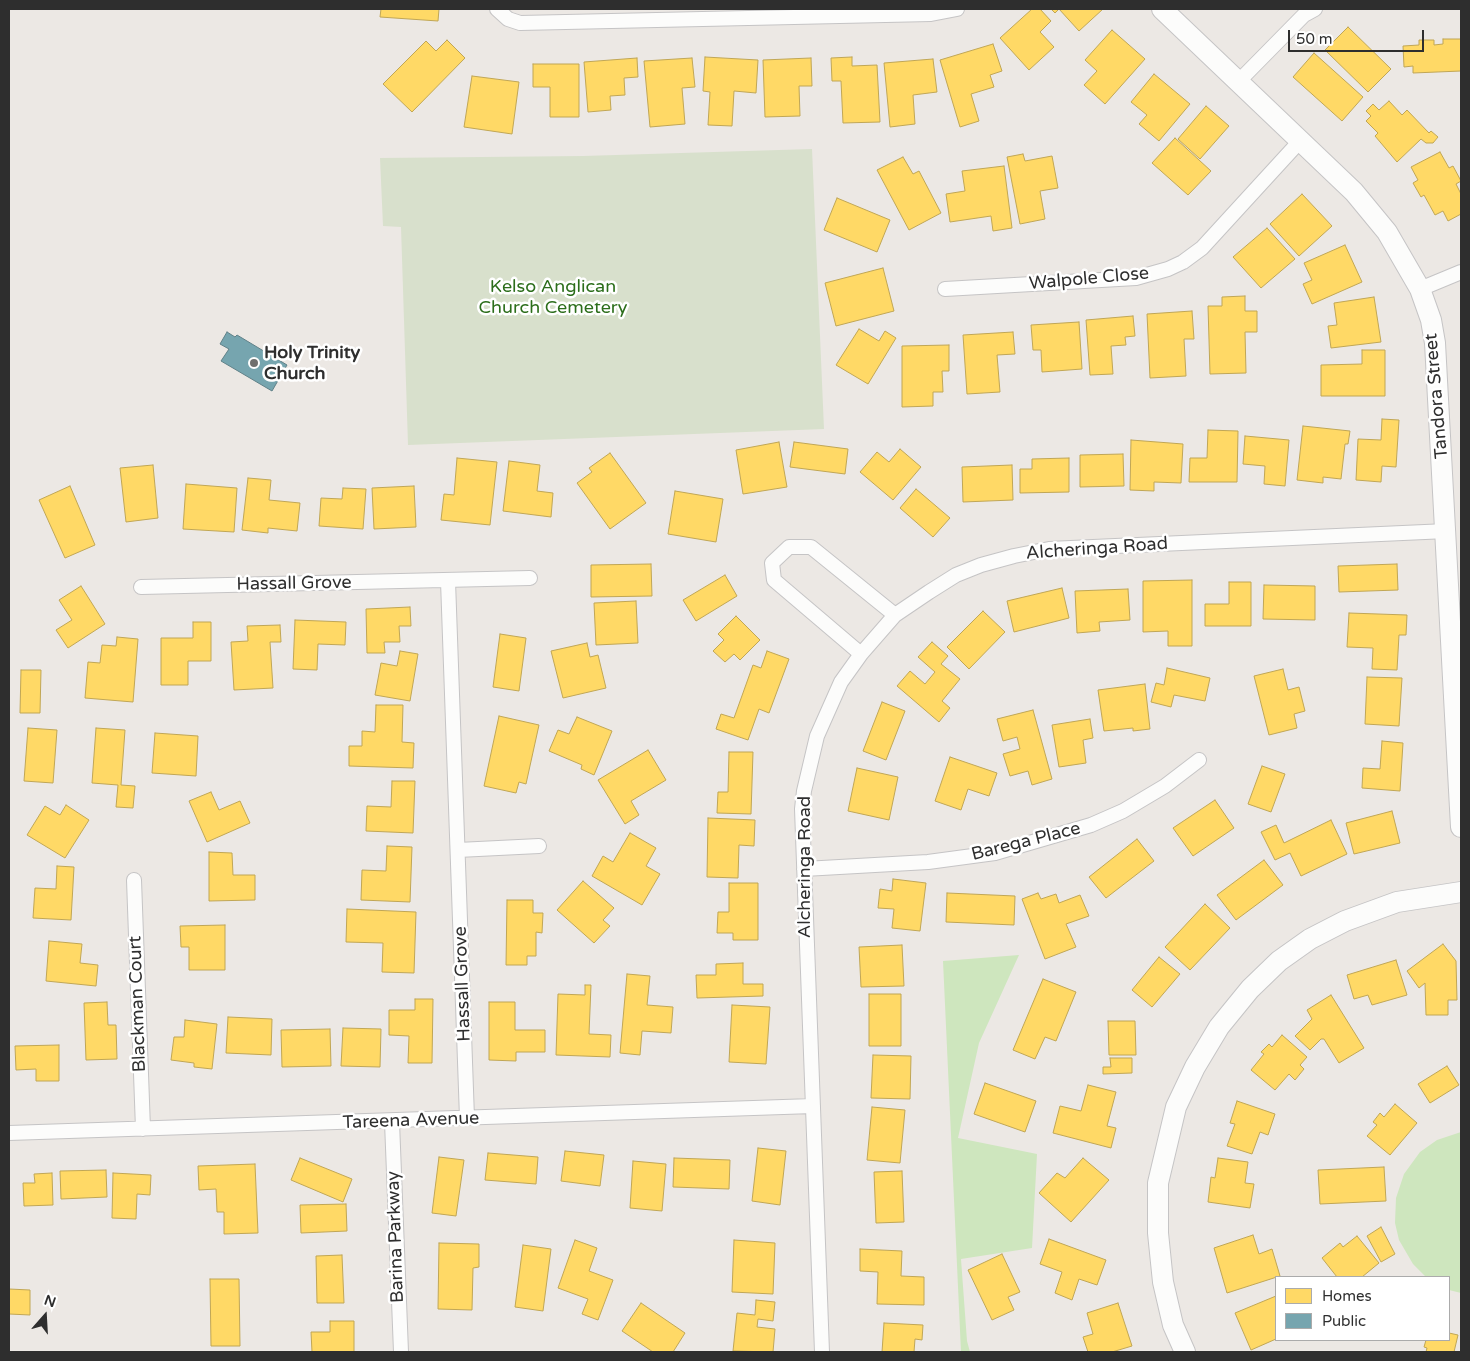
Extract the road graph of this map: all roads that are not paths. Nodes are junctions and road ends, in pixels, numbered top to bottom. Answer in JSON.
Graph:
{"nodes":[{"id":1,"x":497,"y":9,"type":"edge"},
{"id":2,"x":957,"y":9,"type":"edge"},
{"id":3,"x":1162,"y":9,"type":"edge"},
{"id":4,"x":1315,"y":9,"type":"edge"},
{"id":5,"x":1239,"y":81,"type":"junction"},
{"id":6,"x":1300,"y":141,"type":"junction"},
{"id":7,"x":1461,"y":272,"type":"edge"},
{"id":8,"x":944,"y":289,"type":"dead end"},
{"id":9,"x":1420,"y":289,"type":"junction"},
{"id":10,"x":1447,"y":531,"type":"junction"},
{"id":11,"x":530,"y":578,"type":"dead end"},
{"id":12,"x":448,"y":581,"type":"junction"},
{"id":13,"x":141,"y":587,"type":"dead end"},
{"id":14,"x":895,"y":615,"type":"junction"},
{"id":15,"x":861,"y":654,"type":"junction"},
{"id":16,"x":1199,"y":760,"type":"dead end"},
{"id":17,"x":1461,"y":828,"type":"edge"},
{"id":18,"x":539,"y":846,"type":"dead end"},
{"id":19,"x":458,"y":850,"type":"junction"},
{"id":20,"x":804,"y":870,"type":"junction"},
{"id":21,"x":134,"y":880,"type":"dead end"},
{"id":22,"x":1461,"y":892,"type":"edge"},
{"id":23,"x":813,"y":1106,"type":"junction"},
{"id":24,"x":468,"y":1118,"type":"junction"},
{"id":25,"x":392,"y":1122,"type":"junction"},
{"id":26,"x":143,"y":1129,"type":"junction"},
{"id":27,"x":9,"y":1133,"type":"edge"},
{"id":28,"x":401,"y":1352,"type":"edge"},
{"id":29,"x":822,"y":1352,"type":"edge"},
{"id":30,"x":1185,"y":1352,"type":"edge"}],
"edges":[{"from":1,"to":2,"type":"street"},
{"from":3,"to":5,"type":"street","name":"Tandora Street"},
{"from":4,"to":5,"type":"street"},
{"from":5,"to":6,"type":"street","name":"Tandora Street"},
{"from":6,"to":8,"type":"street","name":"Walpole Close"},
{"from":6,"to":9,"type":"street","name":"Tandora Street"},
{"from":7,"to":9,"type":"street"},
{"from":9,"to":10,"type":"street","name":"Tandora Street"},
{"from":10,"to":14,"type":"street","name":"Alcheringa Road"},
{"from":10,"to":17,"type":"street","name":"Tandora Street"},
{"from":11,"to":12,"type":"street","name":"Hassall Grove"},
{"from":12,"to":13,"type":"street","name":"Hassall Grove"},
{"from":12,"to":19,"type":"street","name":"Hassall Grove"},
{"from":14,"to":15,"type":"street","name":"Alcheringa Road"},
{"from":14,"to":15,"type":"street"},
{"from":15,"to":20,"type":"street","name":"Alcheringa Road"},
{"from":16,"to":20,"type":"street","name":"Barega Place"},
{"from":18,"to":19,"type":"street"},
{"from":19,"to":24,"type":"street","name":"Hassall Grove"},
{"from":20,"to":23,"type":"street","name":"Alcheringa Road"},
{"from":21,"to":26,"type":"street","name":"Blackman Court"},
{"from":22,"to":30,"type":"street"},
{"from":23,"to":24,"type":"street","name":"Tareena Avenue"},
{"from":23,"to":29,"type":"street","name":"Alcheringa Road"},
{"from":24,"to":25,"type":"street","name":"Tareena Avenue"},
{"from":25,"to":26,"type":"street","name":"Tareena Avenue"},
{"from":25,"to":28,"type":"street","name":"Barina Parkway"},
{"from":26,"to":27,"type":"street","name":"Tareena Avenue"}]}
